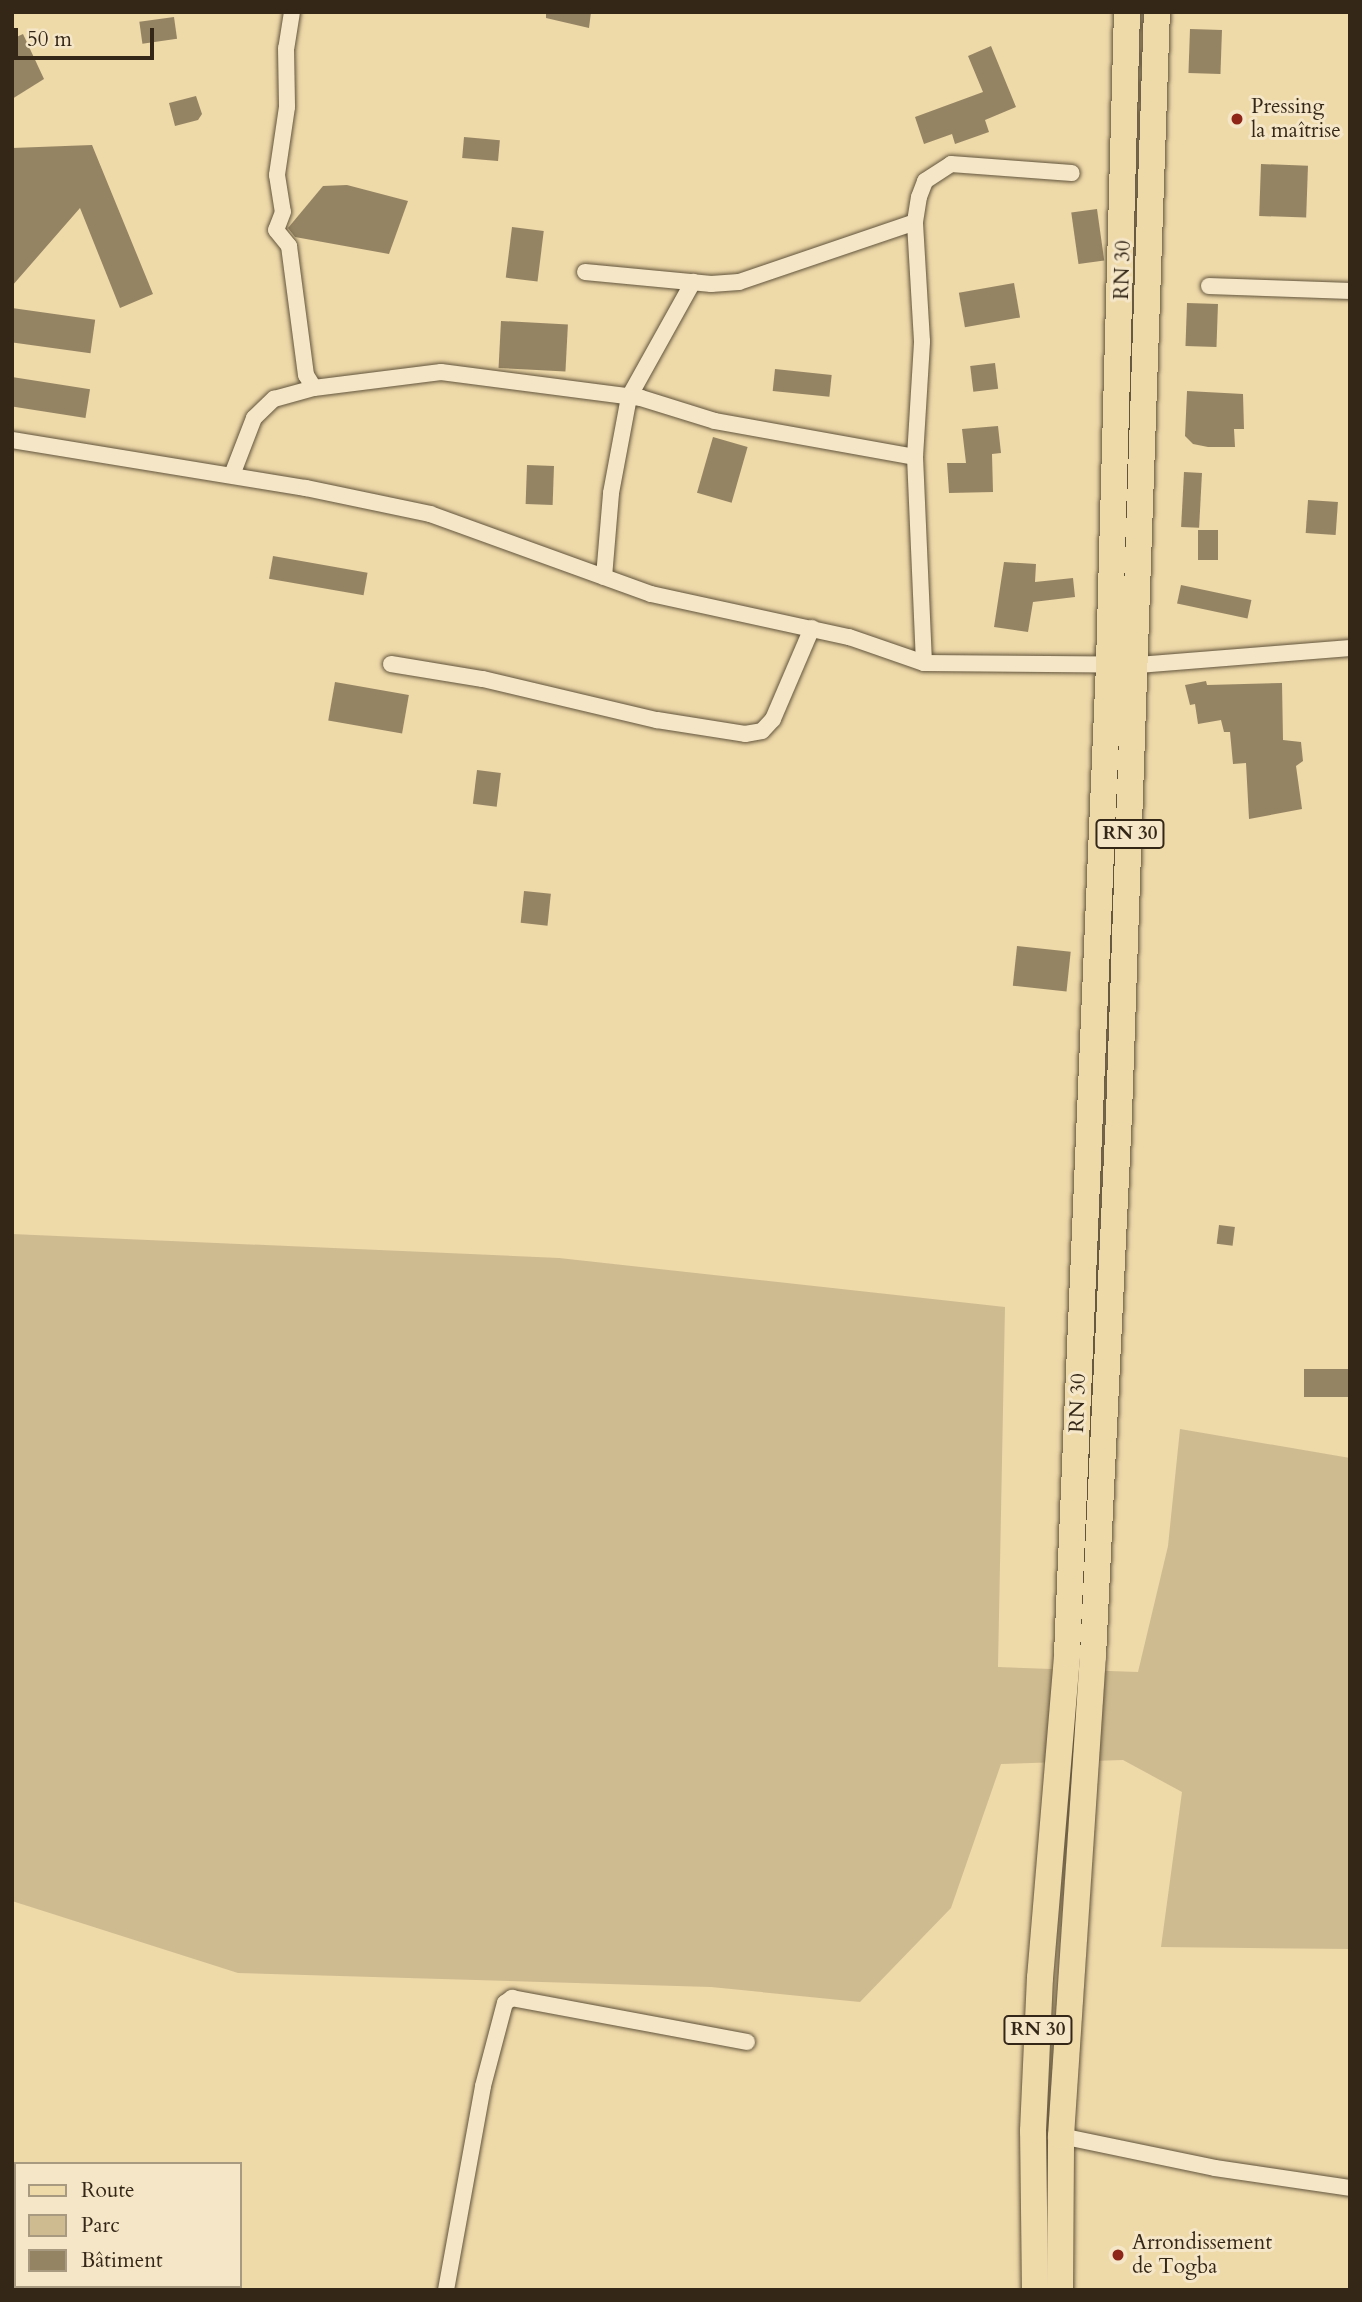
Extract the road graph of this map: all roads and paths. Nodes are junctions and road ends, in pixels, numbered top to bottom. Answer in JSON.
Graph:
{"nodes":[{"id":1,"x":292,"y":12,"type":"edge"},
{"id":2,"x":1127,"y":12,"type":"edge"},
{"id":3,"x":1157,"y":12,"type":"edge"},
{"id":4,"x":1072,"y":173,"type":"dead end"},
{"id":5,"x":915,"y":222,"type":"junction"},
{"id":6,"x":585,"y":272,"type":"dead end"},
{"id":7,"x":693,"y":282,"type":"junction"},
{"id":8,"x":1209,"y":286,"type":"dead end"},
{"id":9,"x":1350,"y":291,"type":"edge"},
{"id":10,"x":314,"y":388,"type":"junction"},
{"id":11,"x":629,"y":397,"type":"junction"},
{"id":12,"x":12,"y":440,"type":"edge"},
{"id":13,"x":915,"y":457,"type":"junction"},
{"id":14,"x":232,"y":475,"type":"junction"},
{"id":15,"x":604,"y":577,"type":"junction"},
{"id":16,"x":812,"y":628,"type":"junction"},
{"id":17,"x":1350,"y":648,"type":"edge"},
{"id":18,"x":924,"y":663,"type":"junction"},
{"id":19,"x":391,"y":664,"type":"dead end"},
{"id":20,"x":1109,"y":664,"type":"junction"},
{"id":21,"x":1138,"y":665,"type":"junction"},
{"id":22,"x":747,"y":2042,"type":"dead end"},
{"id":23,"x":1061,"y":2136,"type":"junction"},
{"id":24,"x":1350,"y":2188,"type":"edge"},
{"id":25,"x":446,"y":2290,"type":"edge"},
{"id":26,"x":1035,"y":2290,"type":"edge"},
{"id":27,"x":1060,"y":2290,"type":"edge"}],
"edges":[{"from":1,"to":10,"type":"street"},
{"from":2,"to":20,"type":"main road","name":"RN 30","number":"RN 30"},
{"from":3,"to":21,"type":"main road","number":"RN 30"},
{"from":4,"to":5,"type":"street"},
{"from":5,"to":7,"type":"street"},
{"from":5,"to":13,"type":"street"},
{"from":6,"to":7,"type":"street"},
{"from":7,"to":11,"type":"street"},
{"from":8,"to":9,"type":"street"},
{"from":10,"to":11,"type":"street"},
{"from":10,"to":14,"type":"street"},
{"from":11,"to":13,"type":"street"},
{"from":11,"to":15,"type":"street"},
{"from":12,"to":14,"type":"street"},
{"from":13,"to":18,"type":"street"},
{"from":14,"to":15,"type":"street"},
{"from":15,"to":16,"type":"street"},
{"from":16,"to":18,"type":"street"},
{"from":16,"to":19,"type":"street"},
{"from":17,"to":21,"type":"street"},
{"from":18,"to":20,"type":"street"},
{"from":20,"to":21,"type":"street"},
{"from":20,"to":26,"type":"main road","name":"RN 30","number":"RN 30"},
{"from":21,"to":23,"type":"main road","number":"RN 30"},
{"from":22,"to":25,"type":"street"},
{"from":23,"to":24,"type":"street"},
{"from":23,"to":27,"type":"main road","number":"RN 30"}]}
